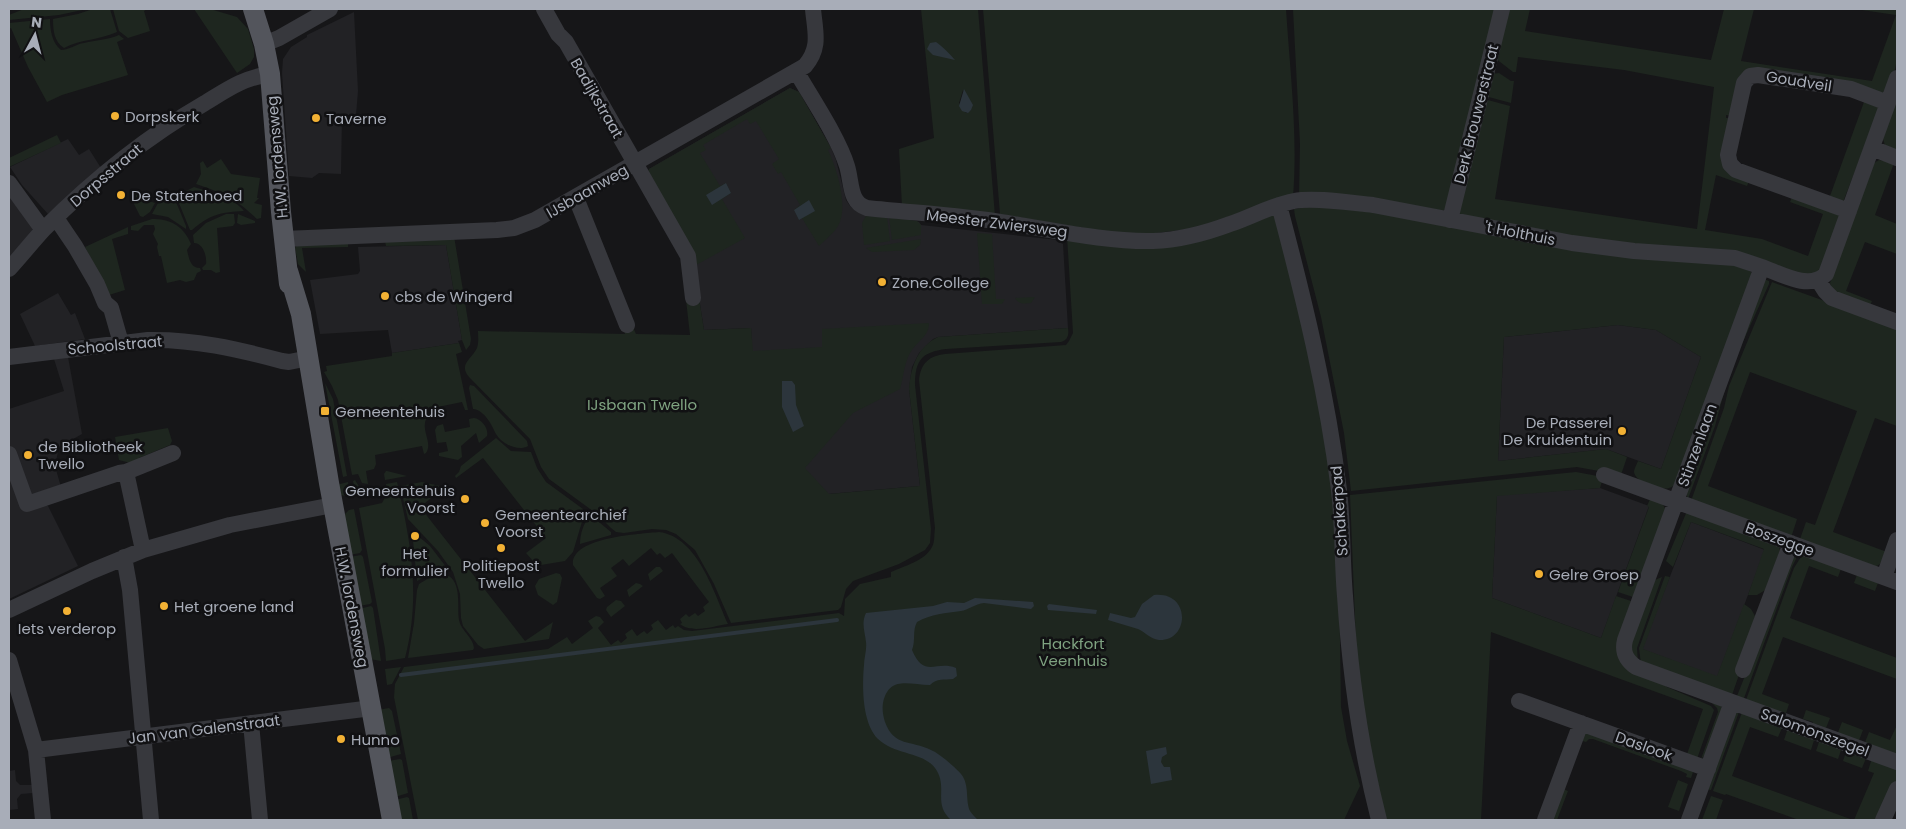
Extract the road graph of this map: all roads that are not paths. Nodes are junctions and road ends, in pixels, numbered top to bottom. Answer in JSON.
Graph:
{"nodes":[{"id":1,"x":253,"y":9,"type":"edge"},
{"id":2,"x":330,"y":9,"type":"edge"},
{"id":3,"x":544,"y":9,"type":"edge"},
{"id":4,"x":813,"y":9,"type":"edge"},
{"id":5,"x":1502,"y":9,"type":"edge"},
{"id":6,"x":264,"y":44,"type":"junction"},
{"id":7,"x":796,"y":72,"type":"junction"},
{"id":8,"x":270,"y":74,"type":"junction"},
{"id":9,"x":1897,"y":78,"type":"edge"},
{"id":10,"x":1888,"y":103,"type":"junction"},
{"id":11,"x":1872,"y":148,"type":"junction"},
{"id":12,"x":1897,"y":158,"type":"edge"},
{"id":13,"x":634,"y":163,"type":"junction"},
{"id":14,"x":9,"y":183,"type":"edge"},
{"id":15,"x":576,"y":198,"type":"junction"},
{"id":16,"x":1279,"y":205,"type":"junction"},
{"id":17,"x":1849,"y":211,"type":"junction"},
{"id":18,"x":56,"y":218,"type":"junction"},
{"id":19,"x":1450,"y":220,"type":"junction"},
{"id":20,"x":43,"y":230,"type":"junction"},
{"id":21,"x":284,"y":239,"type":"junction"},
{"id":22,"x":1762,"y":267,"type":"junction"},
{"id":23,"x":9,"y":269,"type":"edge"},
{"id":24,"x":1818,"y":280,"type":"junction"},
{"id":25,"x":693,"y":298,"type":"dead end"},
{"id":26,"x":1897,"y":322,"type":"edge"},
{"id":27,"x":627,"y":325,"type":"dead end"},
{"id":28,"x":121,"y":343,"type":"junction"},
{"id":29,"x":9,"y":356,"type":"edge"},
{"id":30,"x":305,"y":359,"type":"junction"},
{"id":31,"x":174,"y":453,"type":"dead end"},
{"id":32,"x":9,"y":454,"type":"edge"},
{"id":33,"x":126,"y":472,"type":"junction"},
{"id":34,"x":1604,"y":475,"type":"dead end"},
{"id":35,"x":1676,"y":501,"type":"junction"},
{"id":36,"x":333,"y":505,"type":"junction"},
{"id":37,"x":1897,"y":540,"type":"edge"},
{"id":38,"x":1791,"y":543,"type":"junction"},
{"id":39,"x":143,"y":550,"type":"junction"},
{"id":40,"x":124,"y":557,"type":"junction"},
{"id":41,"x":1890,"y":580,"type":"edge"},
{"id":42,"x":9,"y":610,"type":"edge"},
{"id":43,"x":9,"y":660,"type":"edge"},
{"id":44,"x":1744,"y":670,"type":"dead end"},
{"id":45,"x":1519,"y":701,"type":"dead end"},
{"id":46,"x":1732,"y":702,"type":"junction"},
{"id":47,"x":372,"y":708,"type":"junction"},
{"id":48,"x":251,"y":723,"type":"junction"},
{"id":49,"x":1581,"y":724,"type":"junction"},
{"id":50,"x":144,"y":737,"type":"junction"},
{"id":51,"x":36,"y":750,"type":"junction"},
{"id":52,"x":1897,"y":762,"type":"edge"},
{"id":53,"x":1708,"y":769,"type":"junction"},
{"id":54,"x":1897,"y":789,"type":"edge"},
{"id":55,"x":43,"y":820,"type":"edge"},
{"id":56,"x":150,"y":820,"type":"edge"},
{"id":57,"x":260,"y":820,"type":"edge"},
{"id":58,"x":392,"y":820,"type":"edge"},
{"id":59,"x":1379,"y":820,"type":"edge"},
{"id":60,"x":1545,"y":820,"type":"edge"},
{"id":61,"x":1689,"y":820,"type":"edge"},
{"id":62,"x":1883,"y":820,"type":"edge"}],
"edges":[{"from":1,"to":6,"type":"main road","name":"H.W. Iordensweg"},
{"from":2,"to":6,"type":"street"},
{"from":3,"to":13,"type":"street","name":"Badijkstraat"},
{"from":4,"to":7,"type":"street","name":"IJsbaanweg"},
{"from":5,"to":19,"type":"street","name":"Derk Brouwerstraat"},
{"from":6,"to":8,"type":"main road","name":"H.W. Iordensweg"},
{"from":7,"to":13,"type":"street","name":"IJsbaanweg"},
{"from":7,"to":16,"type":"street","name":"Meester Zwiersweg"},
{"from":8,"to":18,"type":"street","name":"Dorpsstraat"},
{"from":8,"to":21,"type":"main road","name":"H.W. Iordensweg"},
{"from":9,"to":10,"type":"street"},
{"from":10,"to":11,"type":"street"},
{"from":10,"to":17,"type":"street","name":"Goudveil"},
{"from":11,"to":12,"type":"street"},
{"from":11,"to":17,"type":"street"},
{"from":13,"to":15,"type":"street","name":"IJsbaanweg"},
{"from":13,"to":25,"type":"street","name":"Badijkstraat"},
{"from":14,"to":20,"type":"street"},
{"from":15,"to":21,"type":"street","name":"IJsbaanweg"},
{"from":15,"to":27,"type":"street"},
{"from":16,"to":19,"type":"street","name":"'t Holthuis"},
{"from":16,"to":59,"type":"street","name":"Schakerpad"},
{"from":17,"to":24,"type":"street"},
{"from":18,"to":20,"type":"street","name":"Dorpsstraat"},
{"from":18,"to":28,"type":"street"},
{"from":19,"to":22,"type":"street","name":"'t Holthuis"},
{"from":20,"to":23,"type":"street","name":"Dorpsstraat"},
{"from":21,"to":30,"type":"main road","name":"H.W. Iordensweg"},
{"from":22,"to":24,"type":"street"},
{"from":22,"to":35,"type":"street","name":"Stinzenlaan"},
{"from":24,"to":26,"type":"street"},
{"from":28,"to":29,"type":"street","name":"Schoolstraat"},
{"from":28,"to":30,"type":"street","name":"Schoolstraat"},
{"from":30,"to":36,"type":"main road","name":"H.W. Iordensweg"},
{"from":31,"to":33,"type":"street"},
{"from":32,"to":33,"type":"street"},
{"from":33,"to":39,"type":"street"},
{"from":34,"to":35,"type":"street","name":"Boszegge"},
{"from":35,"to":38,"type":"street","name":"Boszegge"},
{"from":35,"to":46,"type":"street","name":"Stinzenlaan"},
{"from":36,"to":39,"type":"street"},
{"from":36,"to":47,"type":"main road","name":"H.W. Iordensweg"},
{"from":37,"to":41,"type":"street","name":"Boszegge"},
{"from":38,"to":41,"type":"street","name":"Boszegge"},
{"from":38,"to":44,"type":"street"},
{"from":39,"to":40,"type":"street"},
{"from":40,"to":42,"type":"street"},
{"from":40,"to":50,"type":"street"},
{"from":43,"to":51,"type":"street"},
{"from":45,"to":49,"type":"street","name":"Daslook"},
{"from":46,"to":52,"type":"street","name":"Salomonszegel"},
{"from":46,"to":53,"type":"street"},
{"from":47,"to":48,"type":"street","name":"Jan van Galenstraat"},
{"from":47,"to":58,"type":"main road","name":"H.W. Iordensweg"},
{"from":48,"to":50,"type":"street","name":"Jan van Galenstraat"},
{"from":48,"to":57,"type":"street"},
{"from":49,"to":53,"type":"street","name":"Daslook"},
{"from":49,"to":60,"type":"street"},
{"from":50,"to":51,"type":"street","name":"Jan van Galenstraat"},
{"from":50,"to":56,"type":"street"},
{"from":51,"to":55,"type":"street"},
{"from":53,"to":61,"type":"street"},
{"from":54,"to":62,"type":"street"}]}
